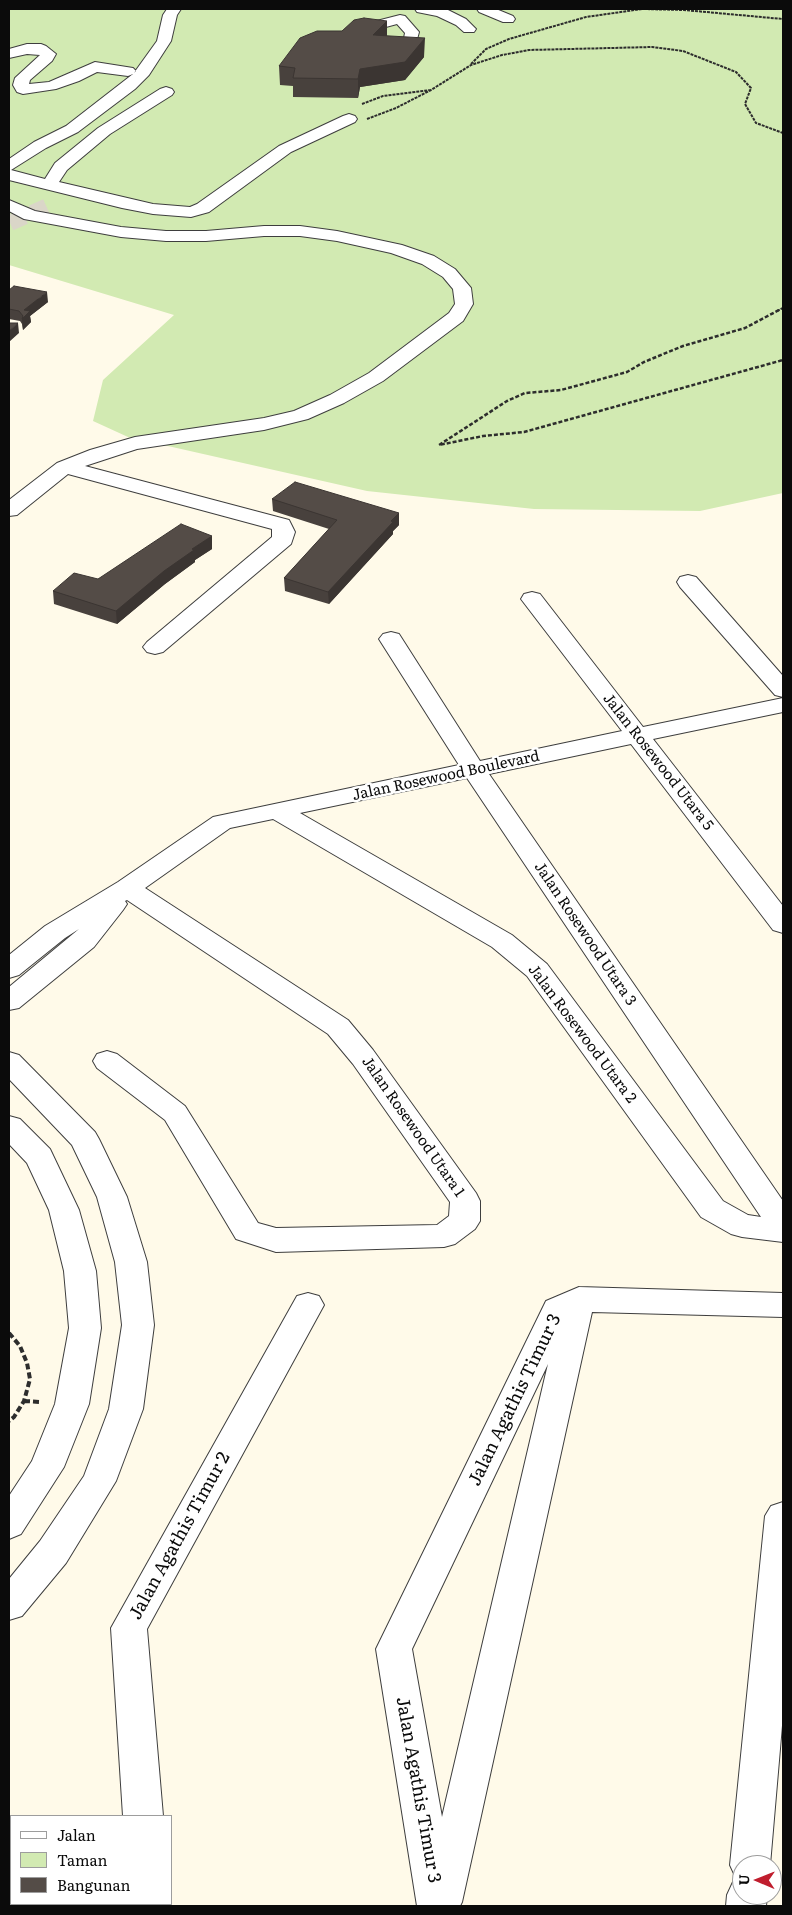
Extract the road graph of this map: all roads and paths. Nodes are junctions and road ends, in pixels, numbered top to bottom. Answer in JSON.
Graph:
{"nodes":[{"id":1,"x":174,"y":9,"type":"edge"},
{"id":2,"x":412,"y":9,"type":"edge"},
{"id":3,"x":422,"y":9,"type":"edge"},
{"id":4,"x":484,"y":9,"type":"edge"},
{"id":5,"x":508,"y":19,"type":"dead end"},
{"id":6,"x":783,"y":19,"type":"edge"},
{"id":7,"x":395,"y":24,"type":"junction"},
{"id":8,"x":469,"y":29,"type":"dead end"},
{"id":9,"x":358,"y":33,"type":"edge"},
{"id":10,"x":158,"y":34,"type":"junction"},
{"id":11,"x":404,"y":43,"type":"edge"},
{"id":12,"x":9,"y":53,"type":"edge"},
{"id":13,"x":471,"y":65,"type":"junction"},
{"id":14,"x":128,"y":71,"type":"junction"},
{"id":15,"x":432,"y":90,"type":"junction"},
{"id":16,"x":16,"y":91,"type":"edge"},
{"id":17,"x":166,"y":92,"type":"dead end"},
{"id":18,"x":349,"y":120,"type":"junction"},
{"id":19,"x":783,"y":133,"type":"edge"},
{"id":20,"x":9,"y":144,"type":"edge"},
{"id":21,"x":40,"y":145,"type":"junction"},
{"id":22,"x":9,"y":166,"type":"edge"},
{"id":23,"x":9,"y":175,"type":"edge"},
{"id":24,"x":50,"y":184,"type":"junction"},
{"id":25,"x":56,"y":201,"type":"tunnel mouth"},
{"id":26,"x":203,"y":208,"type":"junction"},
{"id":27,"x":9,"y":217,"type":"edge"},
{"id":28,"x":783,"y":308,"type":"edge"},
{"id":29,"x":783,"y":360,"type":"edge"},
{"id":30,"x":64,"y":467,"type":"junction"},
{"id":31,"x":9,"y":510,"type":"edge"},
{"id":32,"x":688,"y":582,"type":"dead end"},
{"id":33,"x":532,"y":599,"type":"dead end"},
{"id":34,"x":391,"y":639,"type":"dead end"},
{"id":35,"x":155,"y":647,"type":"dead end"},
{"id":36,"x":783,"y":690,"type":"edge"},
{"id":37,"x":783,"y":705,"type":"edge"},
{"id":38,"x":638,"y":736,"type":"junction"},
{"id":39,"x":474,"y":770,"type":"junction"},
{"id":40,"x":277,"y":811,"type":"junction"},
{"id":41,"x":127,"y":888,"type":"junction"},
{"id":42,"x":783,"y":924,"type":"edge"},
{"id":43,"x":9,"y":969,"type":"edge"},
{"id":44,"x":9,"y":1001,"type":"edge"},
{"id":45,"x":107,"y":1061,"type":"dead end"},
{"id":46,"x":9,"y":1062,"type":"edge"},
{"id":47,"x":9,"y":1126,"type":"edge"},
{"id":48,"x":783,"y":1225,"type":"edge"},
{"id":49,"x":783,"y":1231,"type":"edge"},
{"id":50,"x":579,"y":1299,"type":"junction"},
{"id":51,"x":783,"y":1305,"type":"edge"},
{"id":52,"x":308,"y":1306,"type":"dead end"},
{"id":53,"x":9,"y":1332,"type":"edge"},
{"id":54,"x":9,"y":1422,"type":"edge"},
{"id":55,"x":783,"y":1516,"type":"edge"},
{"id":56,"x":9,"y":1524,"type":"edge"},
{"id":57,"x":9,"y":1605,"type":"edge"},
{"id":58,"x":143,"y":1815,"type":"edge"},
{"id":59,"x":751,"y":1855,"type":"edge"},
{"id":60,"x":439,"y":1906,"type":"edge"}],
"edges":[{"from":1,"to":10,"type":"street"},
{"from":2,"to":7,"type":"street"},
{"from":3,"to":8,"type":"street"},
{"from":4,"to":5,"type":"street"},
{"from":6,"to":13,"type":"path"},
{"from":7,"to":9,"type":"street"},
{"from":7,"to":11,"type":"street"},
{"from":10,"to":14,"type":"street"},
{"from":10,"to":21,"type":"street"},
{"from":12,"to":16,"type":"street"},
{"from":13,"to":15,"type":"path"},
{"from":13,"to":19,"type":"path"},
{"from":14,"to":16,"type":"street"},
{"from":14,"to":21,"type":"street"},
{"from":15,"to":18,"type":"path"},
{"from":15,"to":18,"type":"path"},
{"from":17,"to":24,"type":"street"},
{"from":18,"to":26,"type":"street"},
{"from":20,"to":21,"type":"street"},
{"from":21,"to":22,"type":"street"},
{"from":23,"to":24,"type":"street"},
{"from":24,"to":26,"type":"street"},
{"from":25,"to":26,"type":"street"},
{"from":27,"to":30,"type":"street"},
{"from":28,"to":29,"type":"path"},
{"from":30,"to":31,"type":"street"},
{"from":30,"to":35,"type":"street"},
{"from":32,"to":36,"type":"street"},
{"from":33,"to":38,"type":"street","name":"Jalan Rosewood Utara 5"},
{"from":34,"to":39,"type":"street","name":"Jalan Rosewood Utara 3"},
{"from":37,"to":38,"type":"street","name":"Jalan Rosewood Boulevard"},
{"from":38,"to":39,"type":"street","name":"Jalan Rosewood Boulevard"},
{"from":38,"to":42,"type":"street","name":"Jalan Rosewood Utara 5"},
{"from":39,"to":40,"type":"street","name":"Jalan Rosewood Boulevard"},
{"from":39,"to":48,"type":"street","name":"Jalan Rosewood Utara 3"},
{"from":40,"to":41,"type":"street","name":"Jalan Rosewood Boulevard"},
{"from":40,"to":49,"type":"street","name":"Jalan Rosewood Utara 2"},
{"from":41,"to":43,"type":"street","name":"Jalan Rosewood Boulevard"},
{"from":41,"to":44,"type":"street","name":"Jalan Rosewood Boulevard"},
{"from":41,"to":45,"type":"street","name":"Jalan Rosewood Utara 1"},
{"from":46,"to":57,"type":"street"},
{"from":47,"to":56,"type":"street"},
{"from":50,"to":51,"type":"street"},
{"from":50,"to":60,"type":"street","name":"Jalan Agathis Timur 3"},
{"from":50,"to":60,"type":"street","name":"Jalan Agathis Timur 3"},
{"from":52,"to":58,"type":"street","name":"Jalan Agathis Timur 2"},
{"from":53,"to":54,"type":"path"},
{"from":55,"to":59,"type":"street"}]}
